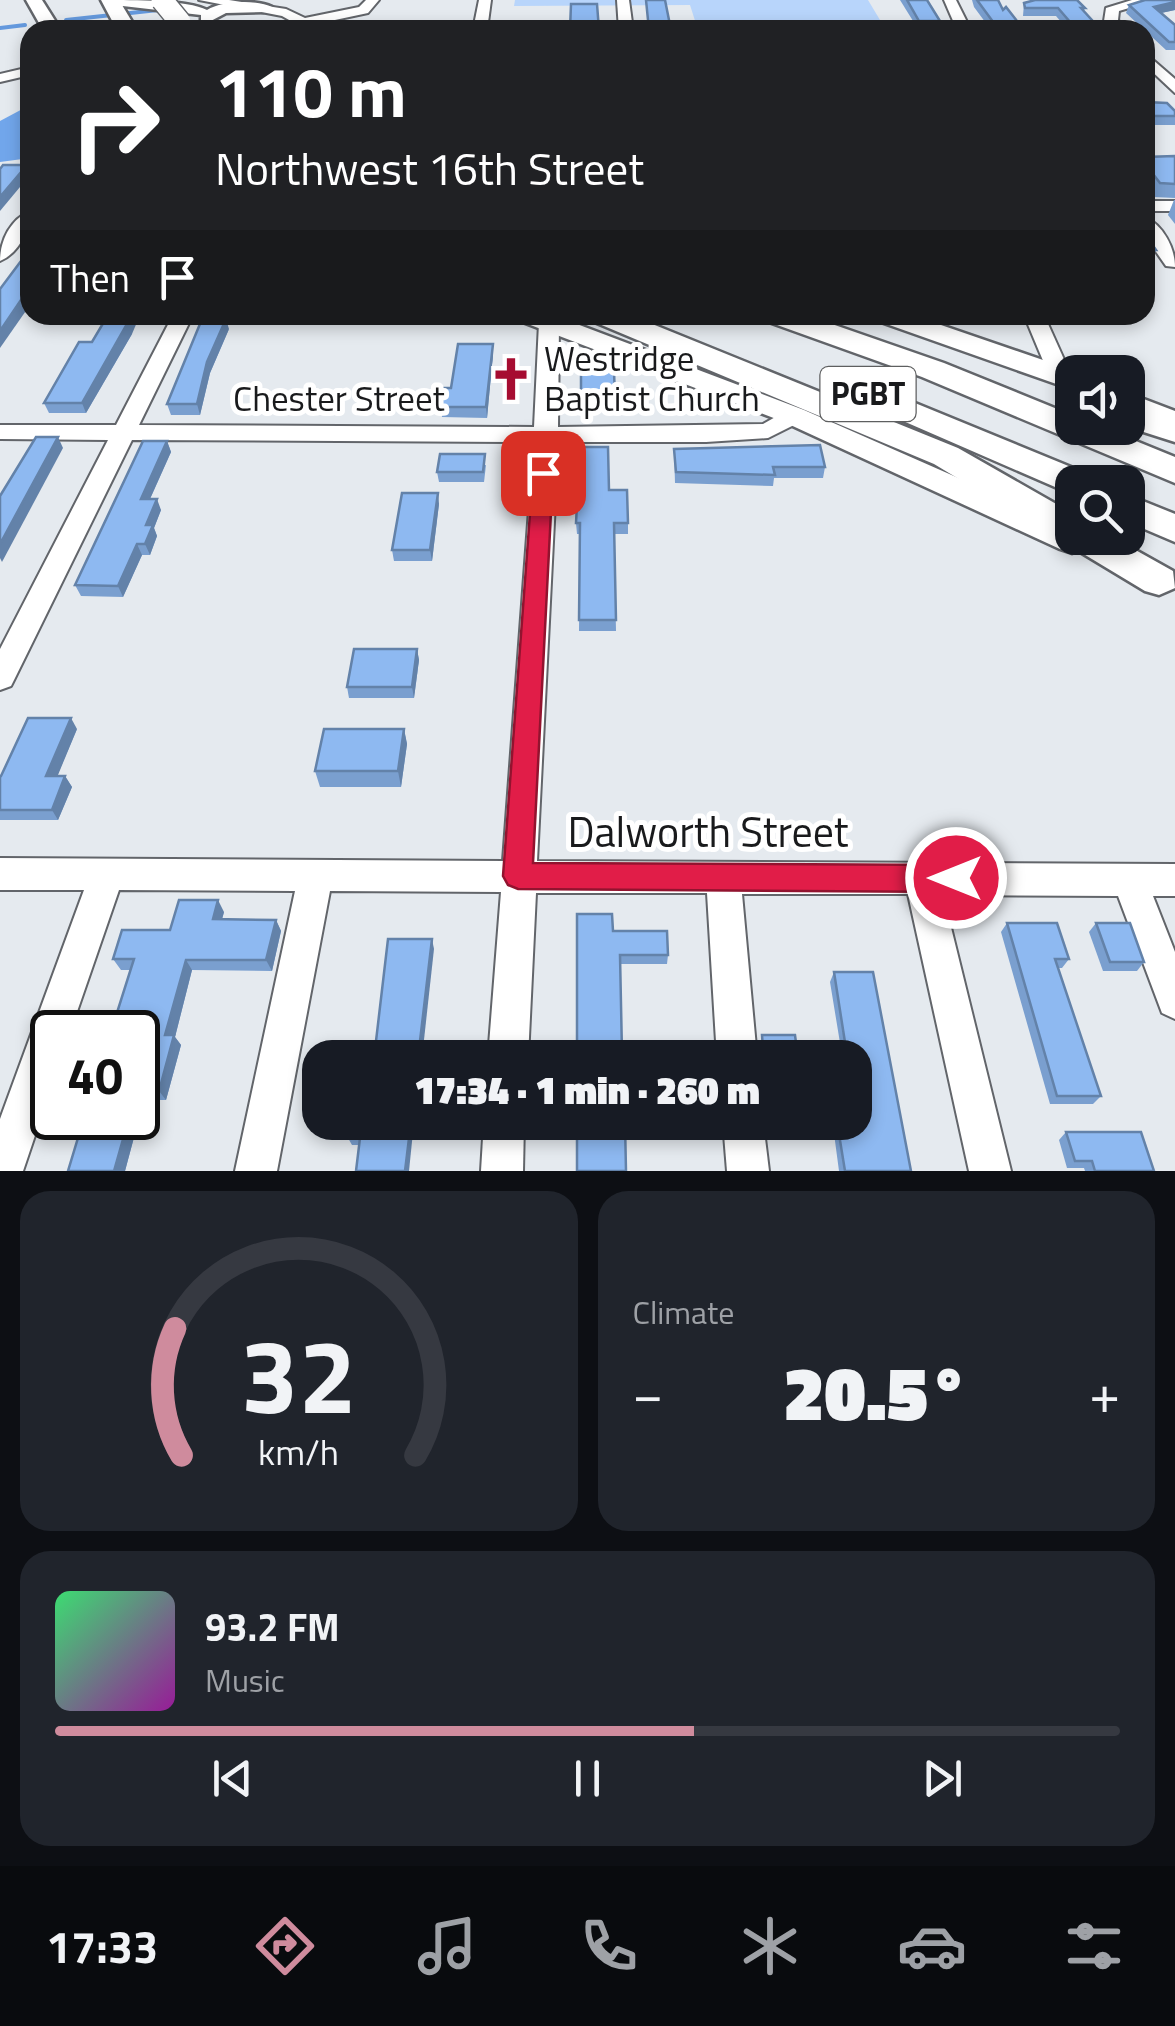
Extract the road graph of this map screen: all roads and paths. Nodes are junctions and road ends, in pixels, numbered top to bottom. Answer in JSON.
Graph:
{"nodes":[{"id":1,"x":56,"y":0,"type":"edge"},
{"id":2,"x":112,"y":0,"type":"edge"},
{"id":3,"x":162,"y":0,"type":"edge"},
{"id":4,"x":373,"y":0,"type":"edge"},
{"id":5,"x":1150,"y":0,"type":"edge"},
{"id":6,"x":36,"y":5,"type":"edge"},
{"id":7,"x":264,"y":7,"type":"joint"},
{"id":8,"x":204,"y":12,"type":"edge"},
{"id":9,"x":344,"y":15,"type":"junction"},
{"id":10,"x":177,"y":20,"type":"edge"},
{"id":11,"x":296,"y":20,"type":"edge"},
{"id":12,"x":329,"y":20,"type":"edge"},
{"id":13,"x":349,"y":20,"type":"edge"},
{"id":14,"x":1111,"y":20,"type":"edge"},
{"id":15,"x":1155,"y":67,"type":"edge"},
{"id":16,"x":1175,"y":88,"type":"edge"},
{"id":17,"x":20,"y":228,"type":"edge"},
{"id":18,"x":1155,"y":237,"type":"edge"},
{"id":19,"x":3,"y":248,"type":"edge"},
{"id":20,"x":1173,"y":262,"type":"edge"},
{"id":21,"x":178,"y":325,"type":"edge"},
{"id":22,"x":539,"y":325,"type":"edge"},
{"id":23,"x":555,"y":325,"type":"edge"},
{"id":24,"x":629,"y":325,"type":"edge"},
{"id":25,"x":684,"y":325,"type":"edge"},
{"id":26,"x":805,"y":325,"type":"edge"},
{"id":27,"x":874,"y":325,"type":"edge"},
{"id":28,"x":914,"y":325,"type":"edge"},
{"id":29,"x":1039,"y":325,"type":"edge"},
{"id":30,"x":1055,"y":358,"type":"edge"},
{"id":31,"x":1055,"y":380,"type":"edge"},
{"id":32,"x":1055,"y":381,"type":"edge"},
{"id":33,"x":1145,"y":409,"type":"edge"},
{"id":34,"x":794,"y":416,"type":"junction"},
{"id":35,"x":1055,"y":419,"type":"edge"},
{"id":36,"x":1145,"y":421,"type":"edge"},
{"id":37,"x":1175,"y":422,"type":"edge"},
{"id":38,"x":1175,"y":431,"type":"edge"},
{"id":39,"x":0,"y":432,"type":"edge"},
{"id":40,"x":123,"y":432,"type":"junction"},
{"id":41,"x":546,"y":435,"type":"junction"},
{"id":42,"x":1114,"y":445,"type":"edge"},
{"id":43,"x":1175,"y":472,"type":"edge"},
{"id":44,"x":1055,"y":473,"type":"edge"},
{"id":45,"x":1145,"y":515,"type":"edge"},
{"id":46,"x":1055,"y":520,"type":"edge"},
{"id":47,"x":1175,"y":529,"type":"edge"},
{"id":48,"x":1115,"y":555,"type":"edge"},
{"id":49,"x":1167,"y":585,"type":"edge"},
{"id":50,"x":0,"y":678,"type":"edge"},
{"id":51,"x":0,"y":874,"type":"edge"},
{"id":52,"x":107,"y":874,"type":"junction"},
{"id":53,"x":316,"y":875,"type":"junction"},
{"id":54,"x":518,"y":876,"type":"junction"},
{"id":55,"x":723,"y":878,"type":"junction"},
{"id":56,"x":922,"y":878,"type":"junction"},
{"id":57,"x":1129,"y":880,"type":"junction"},
{"id":58,"x":1175,"y":880,"type":"edge"},
{"id":59,"x":1175,"y":1000,"type":"edge"},
{"id":60,"x":509,"y":1040,"type":"edge"},
{"id":61,"x":736,"y":1040,"type":"edge"},
{"id":62,"x":503,"y":1140,"type":"edge"},
{"id":63,"x":745,"y":1140,"type":"edge"},
{"id":64,"x":2,"y":1171,"type":"edge"},
{"id":65,"x":256,"y":1171,"type":"edge"},
{"id":66,"x":502,"y":1171,"type":"edge"},
{"id":67,"x":748,"y":1171,"type":"edge"},
{"id":68,"x":990,"y":1171,"type":"edge"}],
"edges":[{"from":1,"to":6,"type":"main road"},
{"from":2,"to":8,"type":"main road"},
{"from":3,"to":10,"type":"highway","bridge":true},
{"from":4,"to":9,"type":"street"},
{"from":5,"to":14,"type":"street"},
{"from":7,"to":8,"type":"main road"},
{"from":7,"to":11,"type":"street"},
{"from":9,"to":12,"type":"street"},
{"from":9,"to":13,"type":"street"},
{"from":15,"to":16,"type":"street"},
{"from":17,"to":19,"type":"street"},
{"from":18,"to":20,"type":"street"},
{"from":21,"to":40,"type":"street"},
{"from":22,"to":41,"type":"street"},
{"from":23,"to":34,"type":"main road"},
{"from":24,"to":46,"type":"highway"},
{"from":25,"to":44,"type":"highway","number":"PGBT"},
{"from":26,"to":35,"type":"highway","number":"PGBT"},
{"from":27,"to":32,"type":"highway"},
{"from":28,"to":31,"type":"main road"},
{"from":29,"to":30,"type":"street"},
{"from":33,"to":37,"type":"main road"},
{"from":34,"to":41,"type":"street","name":"Chester Street"},
{"from":34,"to":49,"type":"main road"},
{"from":36,"to":38,"type":"highway"},
{"from":39,"to":40,"type":"street","name":"Chester Street"},
{"from":40,"to":41,"type":"street","name":"Chester Street"},
{"from":40,"to":50,"type":"street"},
{"from":41,"to":54,"type":"street"},
{"from":42,"to":43,"type":"highway","number":"PGBT"},
{"from":45,"to":47,"type":"highway"},
{"from":48,"to":49,"type":"highway"},
{"from":51,"to":52,"type":"street","name":"Dalworth Street"},
{"from":52,"to":53,"type":"street","name":"Dalworth Street"},
{"from":52,"to":64,"type":"street"},
{"from":53,"to":54,"type":"street","name":"Dalworth Street"},
{"from":53,"to":65,"type":"street"},
{"from":54,"to":55,"type":"street","name":"Dalworth Street"},
{"from":54,"to":60,"type":"street"},
{"from":55,"to":56,"type":"street","name":"Dalworth Street"},
{"from":55,"to":61,"type":"street"},
{"from":56,"to":57,"type":"street","name":"Dalworth Street"},
{"from":56,"to":68,"type":"street"},
{"from":57,"to":58,"type":"street","name":"Dalworth Street"},
{"from":57,"to":59,"type":"street"},
{"from":62,"to":66,"type":"street"},
{"from":63,"to":67,"type":"street"}]}
